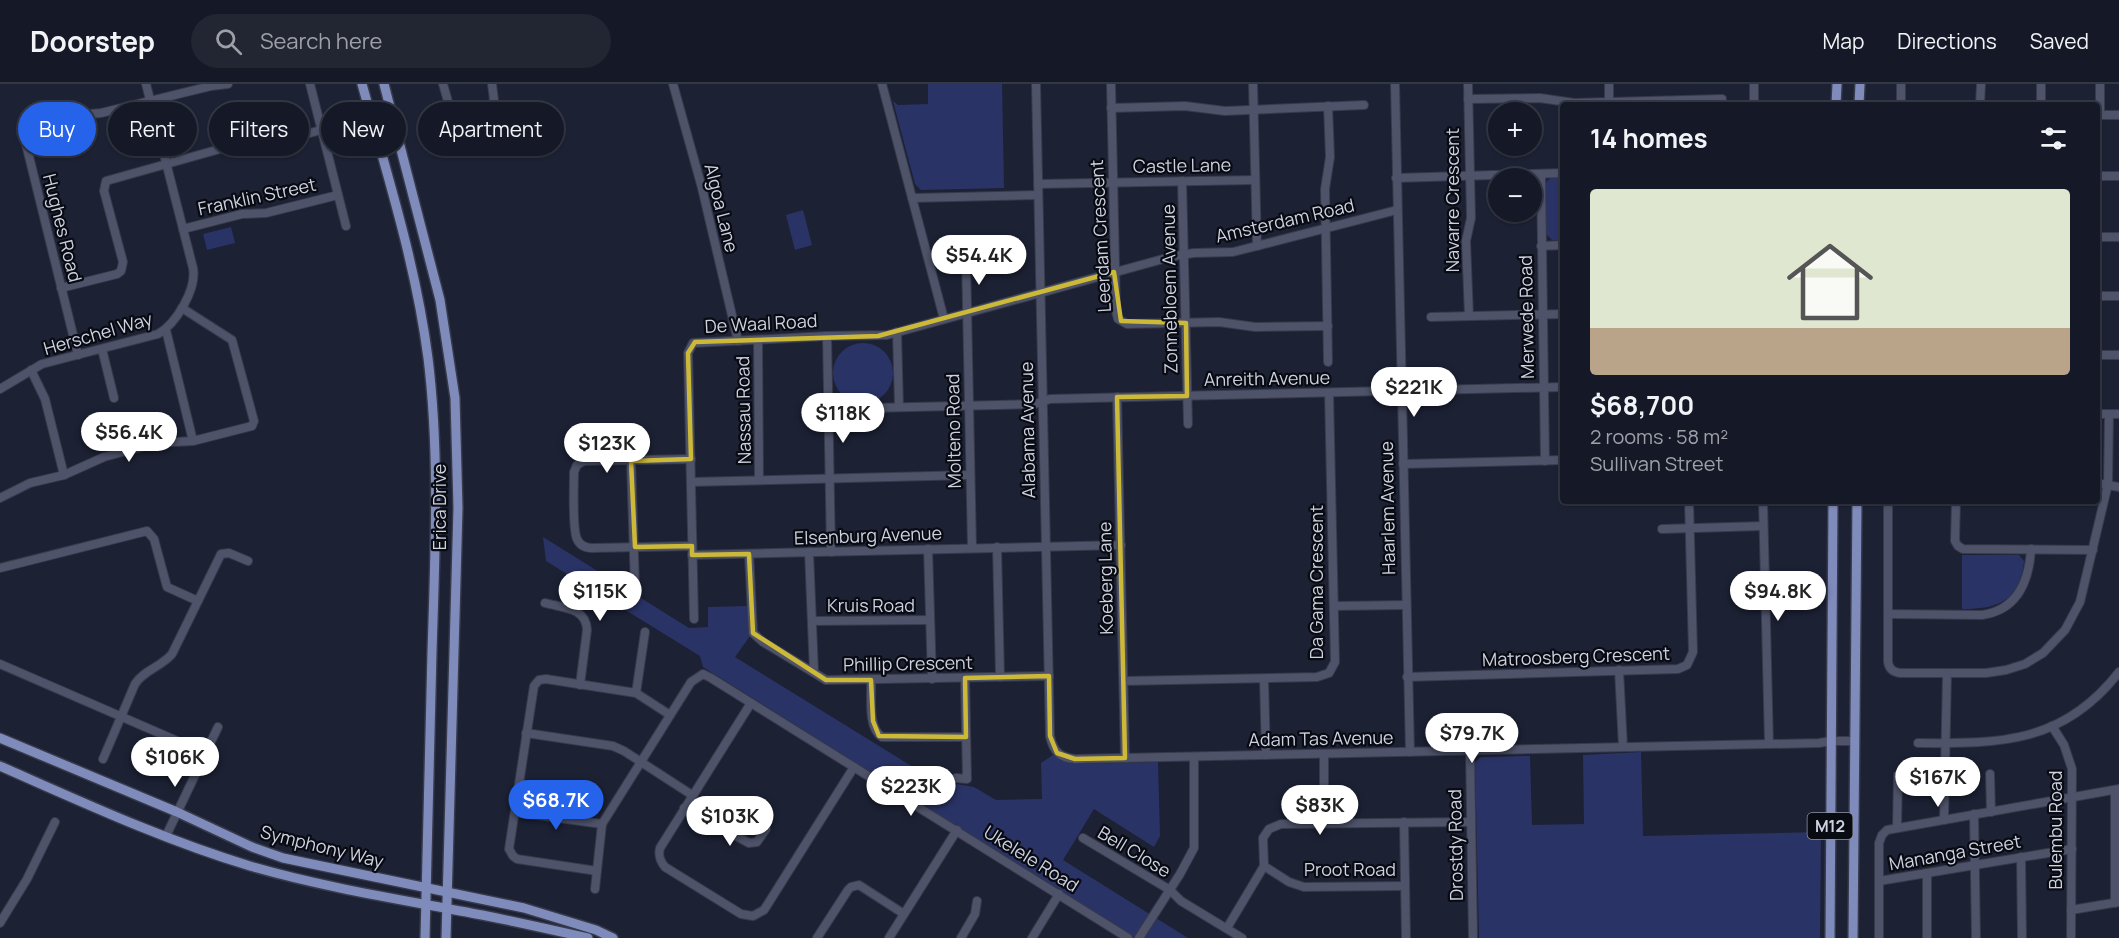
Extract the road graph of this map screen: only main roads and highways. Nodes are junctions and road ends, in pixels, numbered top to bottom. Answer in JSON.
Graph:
{"nodes":[{"id":1,"x":362,"y":84,"type":"edge"},
{"id":2,"x":384,"y":84,"type":"edge"},
{"id":3,"x":1837,"y":84,"type":"edge"},
{"id":4,"x":1860,"y":84,"type":"edge"},
{"id":5,"x":1836,"y":102,"type":"edge"},
{"id":6,"x":1860,"y":102,"type":"edge"},
{"id":7,"x":1833,"y":504,"type":"edge"},
{"id":8,"x":1857,"y":504,"type":"edge"},
{"id":9,"x":0,"y":738,"type":"edge"},
{"id":10,"x":0,"y":766,"type":"edge"},
{"id":11,"x":426,"y":887,"type":"junction"},
{"id":12,"x":447,"y":892,"type":"junction"},
{"id":13,"x":426,"y":906,"type":"junction"},
{"id":14,"x":447,"y":909,"type":"junction"},
{"id":15,"x":425,"y":938,"type":"edge"},
{"id":16,"x":446,"y":938,"type":"edge"},
{"id":17,"x":588,"y":938,"type":"edge"},
{"id":18,"x":614,"y":938,"type":"edge"},
{"id":19,"x":1830,"y":938,"type":"edge"},
{"id":20,"x":1853,"y":938,"type":"edge"}],
"edges":[{"from":1,"to":11,"type":"main road","name":"Erica Drive"},
{"from":2,"to":12,"type":"main road","name":"Erica Drive"},
{"from":3,"to":5,"type":"main road"},
{"from":4,"to":6,"type":"main road"},
{"from":7,"to":19,"type":"main road","number":"M12"},
{"from":8,"to":20,"type":"main road","number":"M12"},
{"from":9,"to":11,"type":"main road","name":"Symphony Way"},
{"from":10,"to":13,"type":"main road","name":"Symphony Way"},
{"from":11,"to":12,"type":"main road","name":"Symphony Way"},
{"from":11,"to":13,"type":"main road","name":"Erica Drive"},
{"from":12,"to":14,"type":"main road","name":"Erica Drive"},
{"from":12,"to":18,"type":"main road","name":"Symphony Way"},
{"from":13,"to":14,"type":"main road","name":"Symphony Way"},
{"from":13,"to":15,"type":"main road","name":"Erica Drive"},
{"from":14,"to":16,"type":"main road","name":"Erica Drive"},
{"from":14,"to":17,"type":"main road","name":"Symphony Way"}]}
